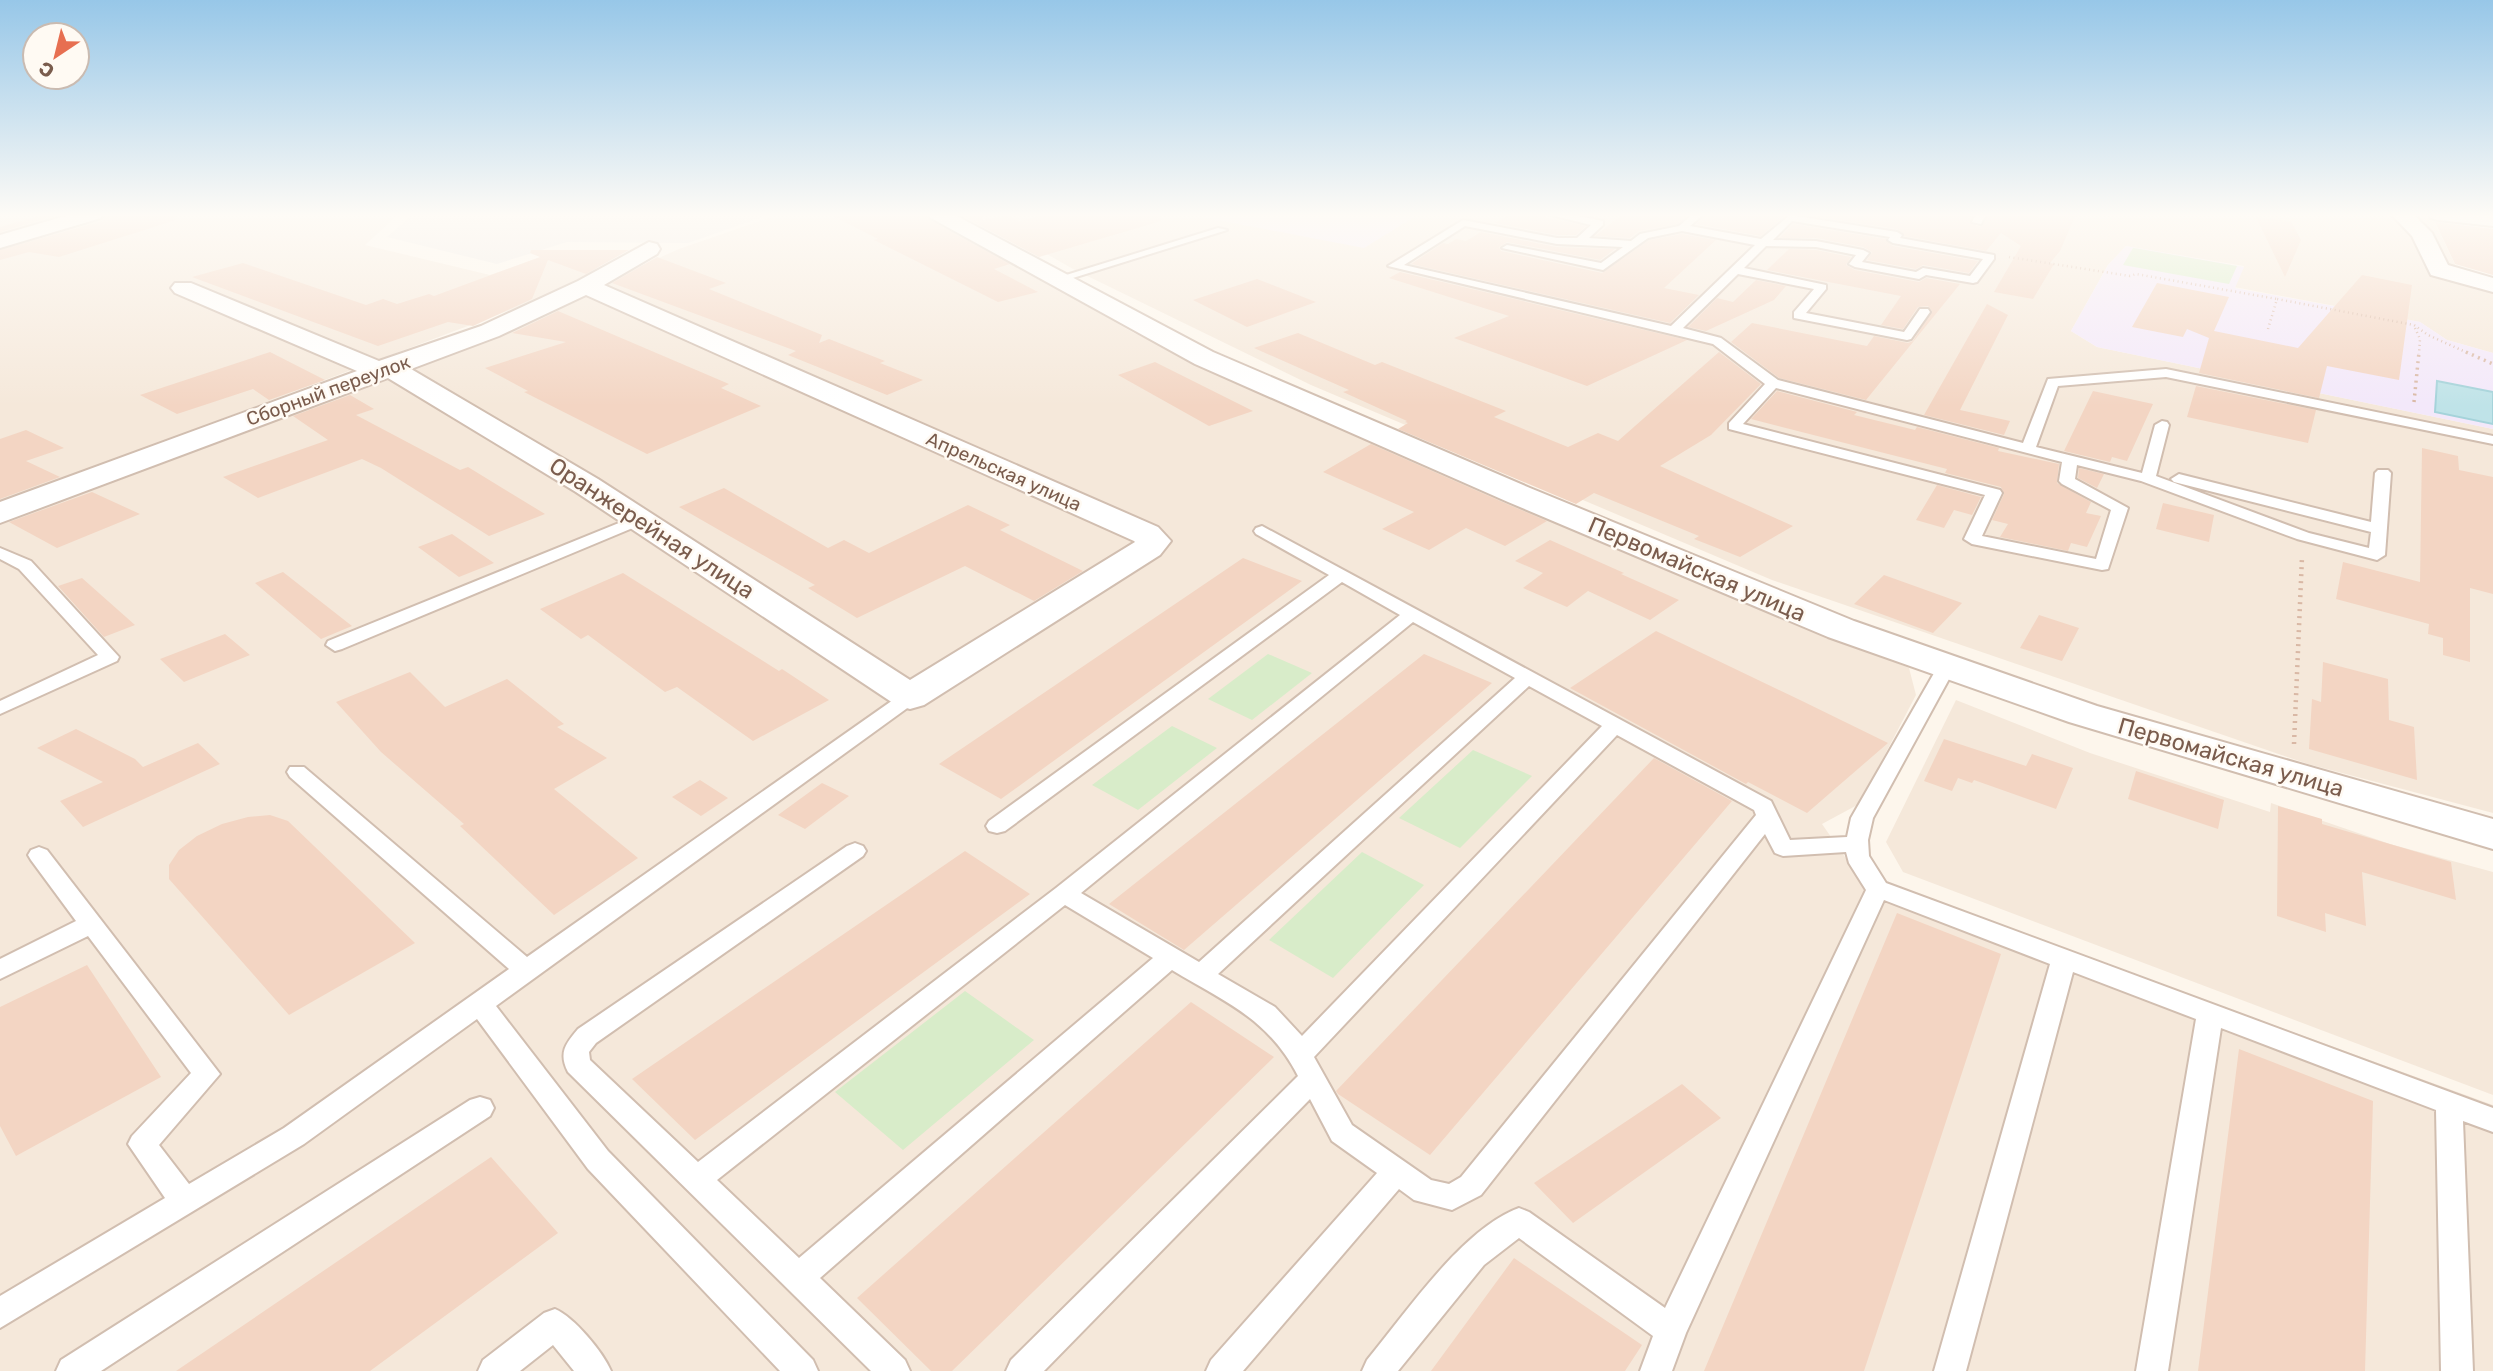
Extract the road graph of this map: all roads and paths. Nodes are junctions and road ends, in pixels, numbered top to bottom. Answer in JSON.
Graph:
{"nodes":[{"id":1,"x":600,"y":278,"type":"edge"},
{"id":2,"x":1052,"y":278,"type":"edge"},
{"id":3,"x":1063,"y":278,"type":"edge"},
{"id":4,"x":1446,"y":278,"type":"edge"},
{"id":5,"x":1727,"y":278,"type":"edge"},
{"id":6,"x":1776,"y":278,"type":"edge"},
{"id":7,"x":2158,"y":278,"type":"edge"},
{"id":8,"x":2468,"y":278,"type":"edge"},
{"id":9,"x":1056,"y":280,"type":"junction"},
{"id":10,"x":2493,"y":285,"type":"edge"},
{"id":11,"x":586,"y":286,"type":"junction"},
{"id":12,"x":183,"y":288,"type":"dead end"},
{"id":13,"x":2277,"y":299,"type":"junction"},
{"id":14,"x":1924,"y":312,"type":"dead end"},
{"id":15,"x":2414,"y":325,"type":"junction"},
{"id":16,"x":2268,"y":329,"type":"dead end"},
{"id":17,"x":1674,"y":330,"type":"junction"},
{"id":18,"x":2493,"y":364,"type":"edge"},
{"id":19,"x":383,"y":369,"type":"junction"},
{"id":20,"x":1773,"y":383,"type":"junction"},
{"id":21,"x":2412,"y":424,"type":"junction"},
{"id":22,"x":2162,"y":425,"type":"dead end"},
{"id":23,"x":2493,"y":440,"type":"edge"},
{"id":24,"x":2028,"y":449,"type":"junction"},
{"id":25,"x":2070,"y":460,"type":"junction"},
{"id":26,"x":2383,"y":473,"type":"dead end"},
{"id":27,"x":2148,"y":475,"type":"junction"},
{"id":28,"x":0,"y":513,"type":"edge"},
{"id":29,"x":641,"y":519,"type":"junction"},
{"id":30,"x":2379,"y":529,"type":"junction"},
{"id":31,"x":1262,"y":531,"type":"dead end"},
{"id":32,"x":2303,"y":536,"type":"junction"},
{"id":33,"x":0,"y":553,"type":"edge"},
{"id":34,"x":1341,"y":575,"type":"junction"},
{"id":35,"x":1412,"y":614,"type":"junction"},
{"id":36,"x":335,"y":645,"type":"dead end"},
{"id":37,"x":1945,"y":668,"type":"junction"},
{"id":38,"x":1528,"y":677,"type":"junction"},
{"id":39,"x":910,"y":697,"type":"junction"},
{"id":40,"x":0,"y":708,"type":"edge"},
{"id":41,"x":1615,"y":725,"type":"junction"},
{"id":42,"x":297,"y":772,"type":"dead end"},
{"id":43,"x":2293,"y":776,"type":"junction"},
{"id":44,"x":1768,"y":815,"type":"junction"},
{"id":45,"x":997,"y":826,"type":"dead end"},
{"id":46,"x":2493,"y":834,"type":"edge"},
{"id":47,"x":1855,"y":844,"type":"junction"},
{"id":48,"x":855,"y":851,"type":"dead end"},
{"id":49,"x":39,"y":856,"type":"dead end"},
{"id":50,"x":1878,"y":889,"type":"junction"},
{"id":51,"x":1064,"y":894,"type":"junction"},
{"id":52,"x":92,"y":923,"type":"junction"},
{"id":53,"x":1170,"y":957,"type":"junction"},
{"id":54,"x":2064,"y":959,"type":"junction"},
{"id":55,"x":525,"y":969,"type":"junction"},
{"id":56,"x":0,"y":970,"type":"edge"},
{"id":57,"x":1201,"y":975,"type":"junction"},
{"id":58,"x":480,"y":1004,"type":"junction"},
{"id":59,"x":2210,"y":1014,"type":"junction"},
{"id":60,"x":1306,"y":1067,"type":"junction"},
{"id":61,"x":2449,"y":1103,"type":"junction"},
{"id":62,"x":480,"y":1108,"type":"dead end"},
{"id":63,"x":2493,"y":1120,"type":"edge"},
{"id":64,"x":1396,"y":1172,"type":"junction"},
{"id":65,"x":696,"y":1180,"type":"junction"},
{"id":66,"x":185,"y":1202,"type":"junction"},
{"id":67,"x":798,"y":1278,"type":"junction"},
{"id":68,"x":0,"y":1313,"type":"edge"},
{"id":69,"x":1671,"y":1330,"type":"junction"},
{"id":70,"x":72,"y":1371,"type":"edge"},
{"id":71,"x":494,"y":1371,"type":"edge"},
{"id":72,"x":595,"y":1371,"type":"edge"},
{"id":73,"x":802,"y":1371,"type":"edge"},
{"id":74,"x":894,"y":1371,"type":"edge"},
{"id":75,"x":1022,"y":1371,"type":"edge"},
{"id":76,"x":1222,"y":1371,"type":"edge"},
{"id":77,"x":1378,"y":1371,"type":"edge"},
{"id":78,"x":1656,"y":1371,"type":"edge"},
{"id":79,"x":1950,"y":1371,"type":"edge"},
{"id":80,"x":2152,"y":1371,"type":"edge"},
{"id":81,"x":2457,"y":1371,"type":"edge"}],
"edges":[{"from":1,"to":11,"type":"street","name":"Сборный переулок"},
{"from":2,"to":9,"type":"street","name":"Первомайская улица"},
{"from":3,"to":9,"type":"lane"},
{"from":4,"to":17,"type":"lane"},
{"from":5,"to":17,"type":"lane"},
{"from":6,"to":14,"type":"lane"},
{"from":7,"to":13,"type":"path"},
{"from":8,"to":10,"type":"street"},
{"from":9,"to":37,"type":"street","name":"Первомайская улица"},
{"from":11,"to":19,"type":"street","name":"Сборный переулок"},
{"from":11,"to":39,"type":"street","name":"Апрельская улица"},
{"from":12,"to":19,"type":"street","name":"Оранжерейная улица"},
{"from":13,"to":15,"type":"path"},
{"from":13,"to":16,"type":"path"},
{"from":15,"to":18,"type":"path"},
{"from":15,"to":21,"type":"path"},
{"from":17,"to":20,"type":"lane"},
{"from":19,"to":28,"type":"street","name":"Сборный переулок"},
{"from":19,"to":29,"type":"street","name":"Оранжерейная улица"},
{"from":20,"to":24,"type":"lane"},
{"from":20,"to":25,"type":"lane"},
{"from":21,"to":23,"type":"lane"},
{"from":21,"to":24,"type":"lane"},
{"from":22,"to":27,"type":"lane"},
{"from":24,"to":25,"type":"lane"},
{"from":25,"to":27,"type":"lane"},
{"from":26,"to":30,"type":"lane"},
{"from":27,"to":30,"type":"lane"},
{"from":27,"to":32,"type":"lane"},
{"from":29,"to":36,"type":"lane"},
{"from":29,"to":39,"type":"street","name":"Оранжерейная улица"},
{"from":30,"to":32,"type":"lane"},
{"from":31,"to":34,"type":"lane"},
{"from":32,"to":43,"type":"path"},
{"from":33,"to":40,"type":"lane"},
{"from":34,"to":35,"type":"lane"},
{"from":34,"to":45,"type":"lane"},
{"from":35,"to":38,"type":"lane"},
{"from":35,"to":51,"type":"lane"},
{"from":37,"to":43,"type":"street","name":"Первомайская улица"},
{"from":37,"to":47,"type":"lane"},
{"from":38,"to":41,"type":"lane"},
{"from":38,"to":57,"type":"lane"},
{"from":39,"to":55,"type":"lane"},
{"from":41,"to":44,"type":"lane"},
{"from":41,"to":60,"type":"lane"},
{"from":42,"to":55,"type":"lane"},
{"from":43,"to":46,"type":"street","name":"Первомайская улица"},
{"from":44,"to":47,"type":"lane"},
{"from":44,"to":64,"type":"lane"},
{"from":47,"to":50,"type":"lane"},
{"from":48,"to":65,"type":"lane"},
{"from":49,"to":52,"type":"lane"},
{"from":50,"to":54,"type":"lane"},
{"from":50,"to":69,"type":"lane"},
{"from":51,"to":53,"type":"lane"},
{"from":51,"to":65,"type":"lane"},
{"from":52,"to":56,"type":"lane"},
{"from":52,"to":66,"type":"lane"},
{"from":53,"to":57,"type":"lane"},
{"from":53,"to":67,"type":"lane"},
{"from":54,"to":59,"type":"lane"},
{"from":54,"to":79,"type":"lane"},
{"from":55,"to":58,"type":"lane"},
{"from":57,"to":60,"type":"lane"},
{"from":58,"to":66,"type":"lane"},
{"from":58,"to":73,"type":"lane"},
{"from":59,"to":61,"type":"lane"},
{"from":59,"to":80,"type":"lane"},
{"from":60,"to":64,"type":"lane"},
{"from":60,"to":75,"type":"lane"},
{"from":61,"to":63,"type":"lane"},
{"from":61,"to":81,"type":"lane"},
{"from":62,"to":70,"type":"lane"},
{"from":64,"to":76,"type":"lane"},
{"from":65,"to":67,"type":"lane"},
{"from":66,"to":68,"type":"lane"},
{"from":67,"to":74,"type":"lane"},
{"from":69,"to":77,"type":"lane"},
{"from":69,"to":78,"type":"lane"},
{"from":71,"to":72,"type":"lane"}]}
